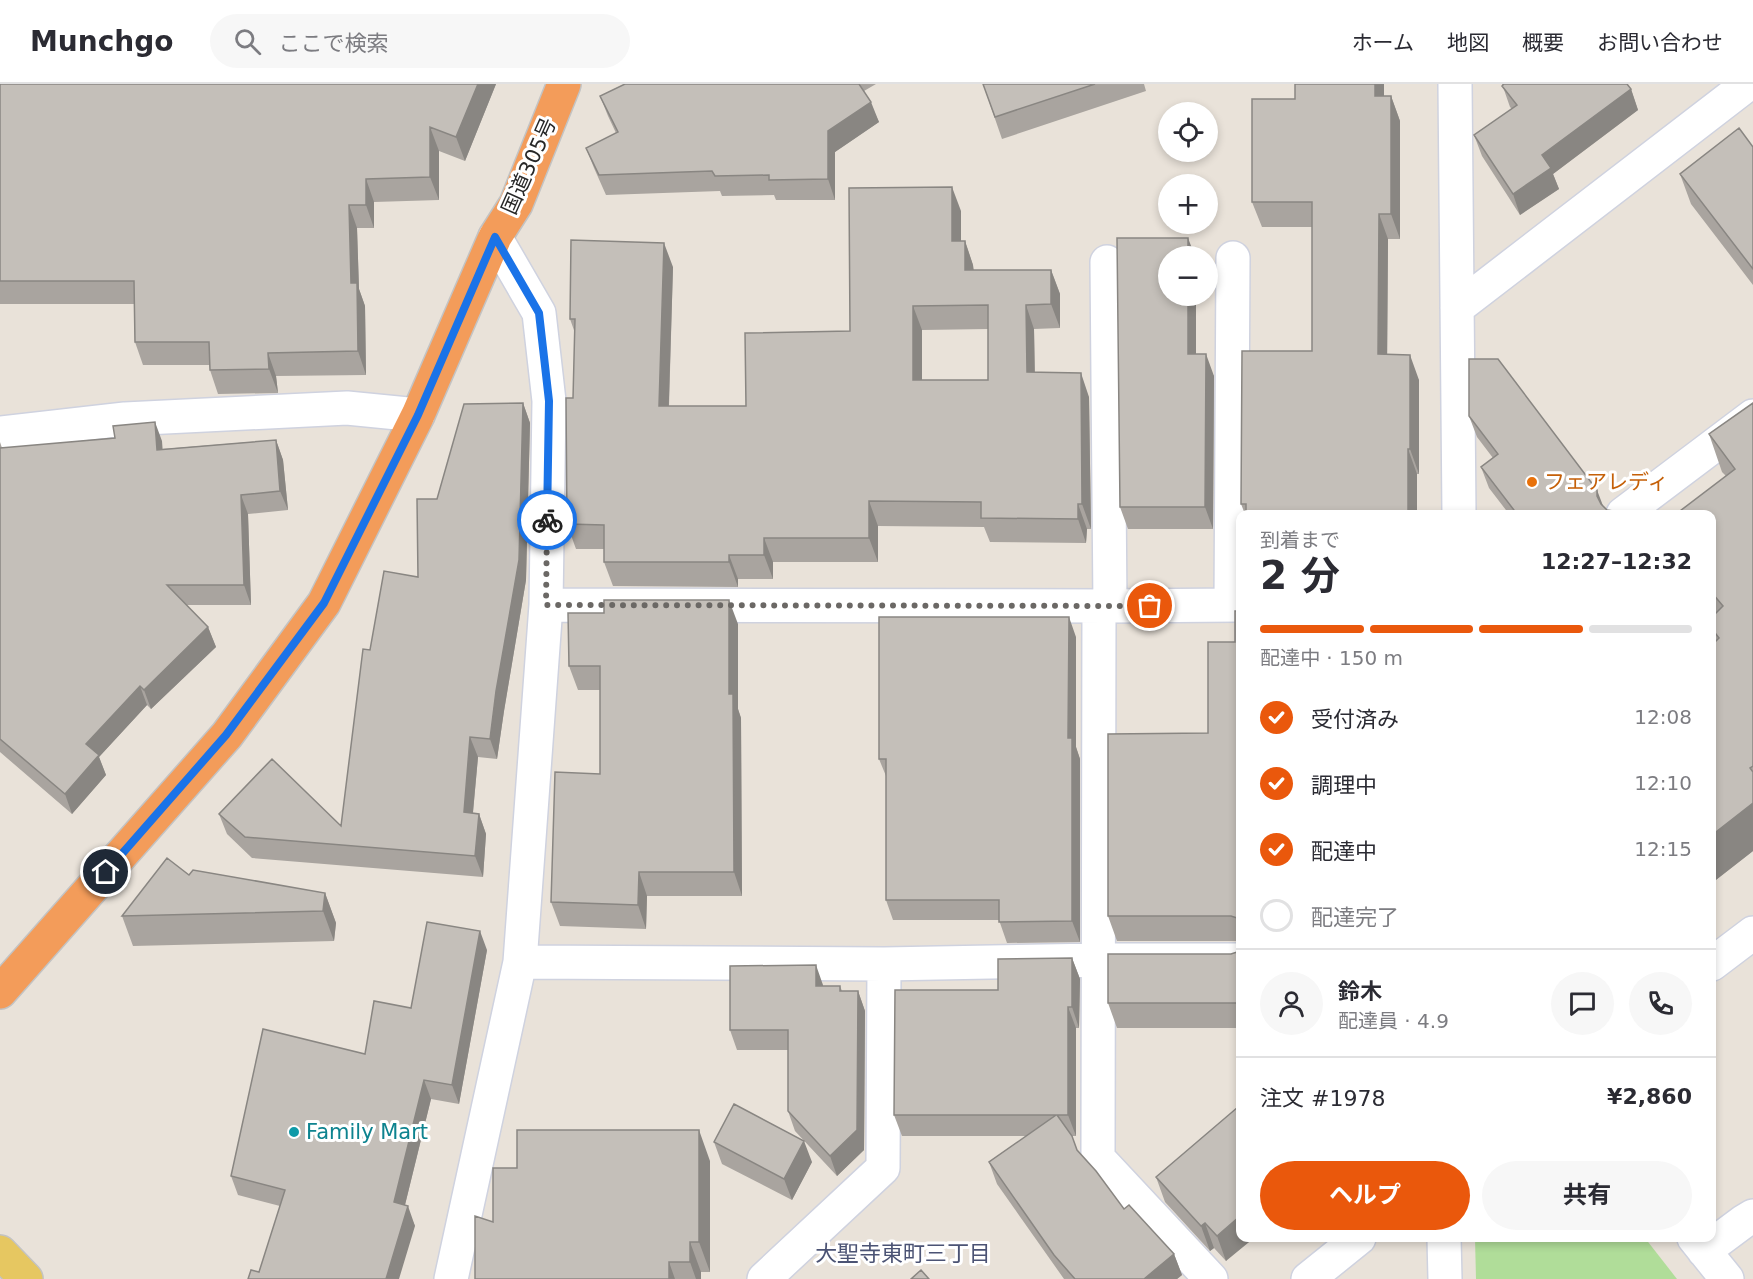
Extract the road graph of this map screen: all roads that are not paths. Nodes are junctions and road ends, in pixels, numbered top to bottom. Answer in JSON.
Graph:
{"nodes":[{"id":1,"x":564,"y":84,"type":"edge"},
{"id":2,"x":1455,"y":84,"type":"edge"},
{"id":3,"x":1748,"y":84,"type":"edge"},
{"id":4,"x":495,"y":237,"type":"junction"},
{"id":5,"x":1233,"y":258,"type":"dead end"},
{"id":6,"x":1107,"y":262,"type":"dead end"},
{"id":7,"x":1457,"y":308,"type":"junction"},
{"id":8,"x":418,"y":415,"type":"junction"},
{"id":9,"x":1753,"y":416,"type":"edge"},
{"id":10,"x":0,"y":434,"type":"edge"},
{"id":11,"x":1459,"y":510,"type":"edge"},
{"id":12,"x":1628,"y":510,"type":"edge"},
{"id":13,"x":546,"y":605,"type":"junction"},
{"id":14,"x":1236,"y":605,"type":"edge"},
{"id":15,"x":1104,"y":606,"type":"junction"},
{"id":16,"x":1753,"y":933,"type":"edge"},
{"id":17,"x":1098,"y":960,"type":"junction"},
{"id":18,"x":1236,"y":960,"type":"edge"},
{"id":19,"x":1716,"y":961,"type":"edge"},
{"id":20,"x":520,"y":962,"type":"junction"},
{"id":21,"x":884,"y":964,"type":"junction"},
{"id":22,"x":0,"y":992,"type":"edge"},
{"id":23,"x":1753,"y":1216,"type":"edge"},
{"id":24,"x":1716,"y":1236,"type":"edge"},
{"id":25,"x":1354,"y":1242,"type":"edge"},
{"id":26,"x":1444,"y":1242,"type":"edge"},
{"id":27,"x":1699,"y":1244,"type":"edge"},
{"id":28,"x":0,"y":1252,"type":"edge"},
{"id":29,"x":26,"y":1279,"type":"edge"},
{"id":30,"x":451,"y":1279,"type":"edge"},
{"id":31,"x":764,"y":1279,"type":"edge"},
{"id":32,"x":1211,"y":1279,"type":"edge"},
{"id":33,"x":1308,"y":1279,"type":"edge"},
{"id":34,"x":1445,"y":1279,"type":"edge"},
{"id":35,"x":1727,"y":1279,"type":"edge"}],
"edges":[{"from":1,"to":4,"type":"highway","name":"国道305号"},
{"from":2,"to":7,"type":"street"},
{"from":3,"to":7,"type":"street"},
{"from":4,"to":8,"type":"highway","name":"国道305号"},
{"from":4,"to":13,"type":"street"},
{"from":5,"to":14,"type":"street"},
{"from":6,"to":15,"type":"street"},
{"from":7,"to":11,"type":"street"},
{"from":8,"to":10,"type":"street"},
{"from":8,"to":22,"type":"highway","name":"国道305号"},
{"from":9,"to":12,"type":"street"},
{"from":13,"to":15,"type":"street"},
{"from":13,"to":20,"type":"street"},
{"from":14,"to":15,"type":"street"},
{"from":15,"to":17,"type":"street"},
{"from":16,"to":19,"type":"street"},
{"from":17,"to":18,"type":"street"},
{"from":17,"to":21,"type":"street"},
{"from":17,"to":32,"type":"street"},
{"from":20,"to":21,"type":"street"},
{"from":20,"to":30,"type":"street"},
{"from":21,"to":31,"type":"street"},
{"from":23,"to":24,"type":"street"},
{"from":25,"to":33,"type":"street"},
{"from":26,"to":34,"type":"street"},
{"from":27,"to":35,"type":"street"},
{"from":28,"to":29,"type":"main road"}]}
